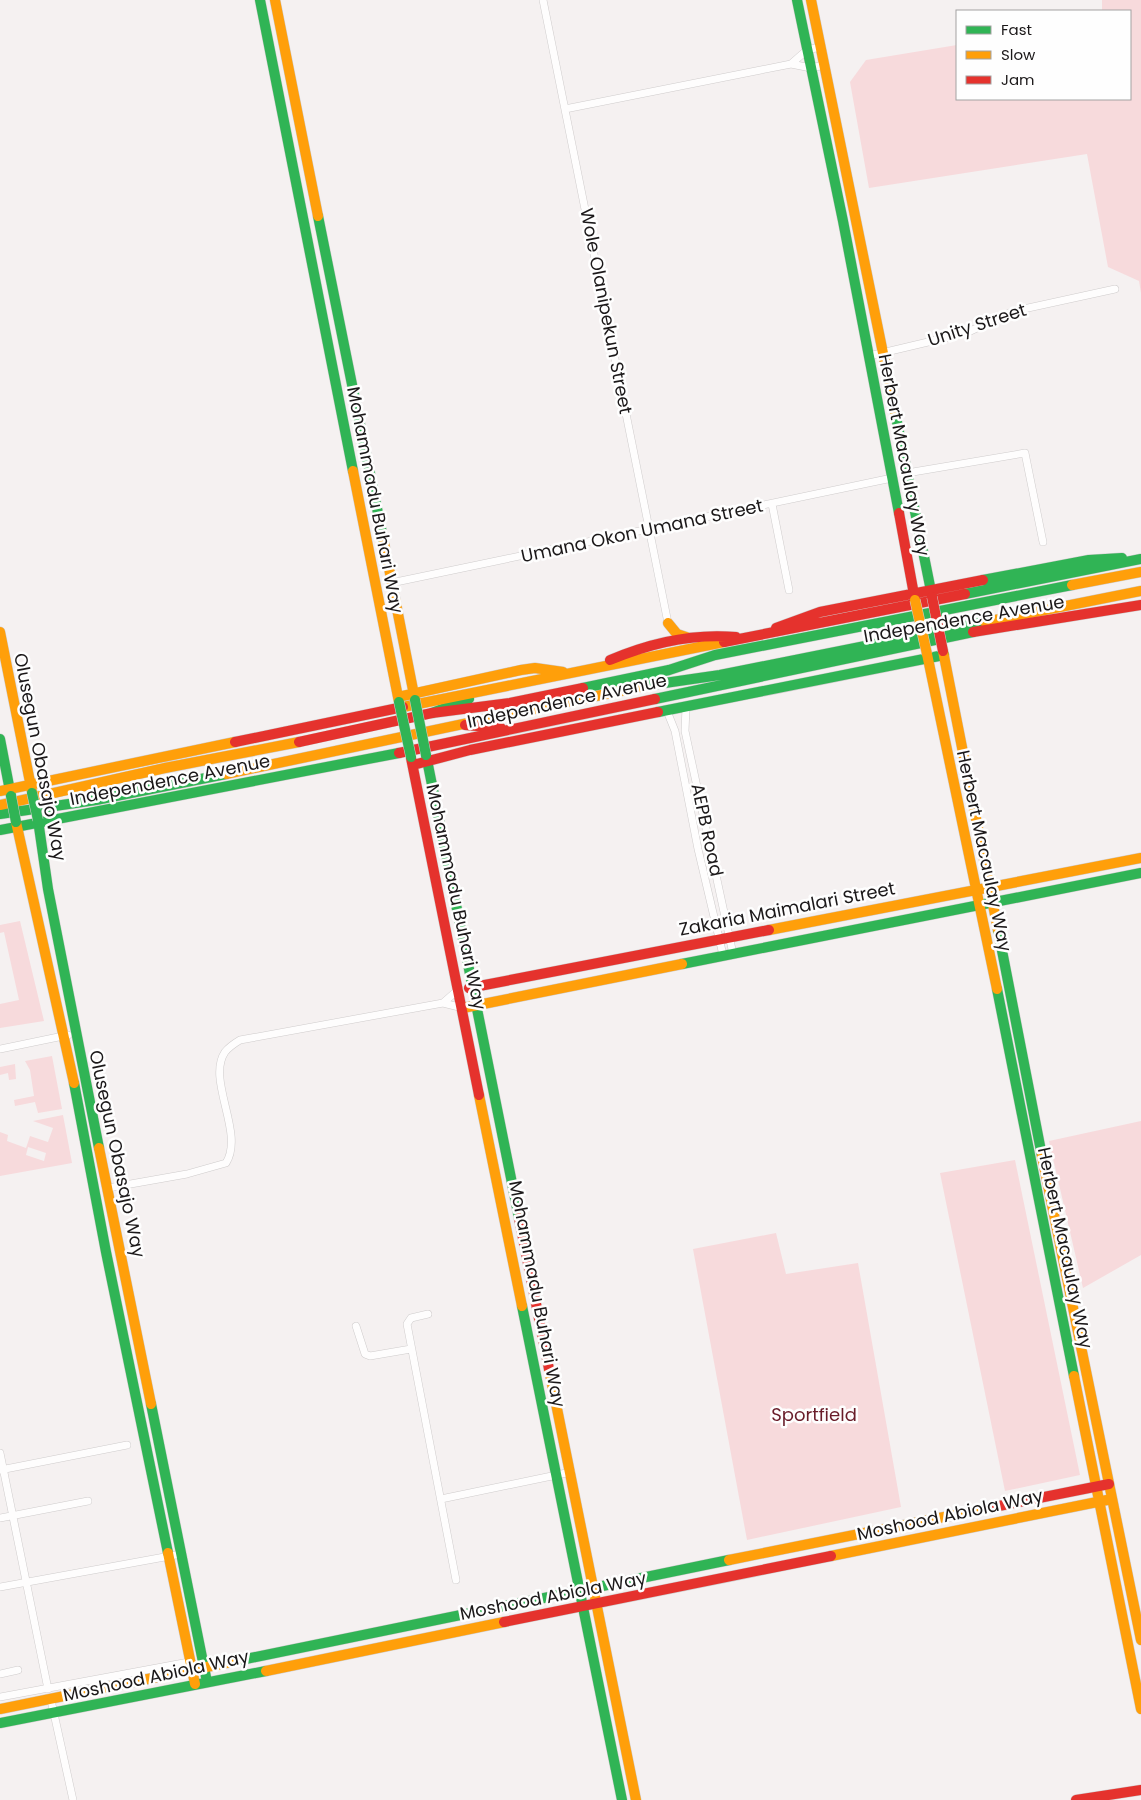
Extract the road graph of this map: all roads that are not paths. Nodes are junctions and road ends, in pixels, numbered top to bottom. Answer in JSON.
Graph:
{"nodes":[{"id":1,"x":260,"y":0,"type":"edge"},
{"id":2,"x":276,"y":0,"type":"edge"},
{"id":3,"x":543,"y":0,"type":"edge"},
{"id":4,"x":797,"y":0,"type":"edge"},
{"id":5,"x":811,"y":0,"type":"edge"},
{"id":6,"x":820,"y":47,"type":"junction"},
{"id":7,"x":807,"y":50,"type":"junction"},
{"id":8,"x":792,"y":64,"type":"junction"},
{"id":9,"x":824,"y":65,"type":"junction"},
{"id":10,"x":811,"y":68,"type":"junction"},
{"id":11,"x":565,"y":109,"type":"junction"},
{"id":12,"x":309,"y":170,"type":"junction"},
{"id":13,"x":294,"y":172,"type":"junction"},
{"id":14,"x":1116,"y":289,"type":"dead end"},
{"id":15,"x":883,"y":352,"type":"junction"},
{"id":16,"x":869,"y":356,"type":"junction"},
{"id":17,"x":363,"y":444,"type":"junction"},
{"id":18,"x":348,"y":446,"type":"junction"},
{"id":19,"x":907,"y":473,"type":"junction"},
{"id":20,"x":892,"y":478,"type":"junction"},
{"id":21,"x":772,"y":504,"type":"junction"},
{"id":22,"x":650,"y":530,"type":"junction"},
{"id":23,"x":1043,"y":542,"type":"dead end"},
{"id":24,"x":1141,"y":559,"type":"edge"},
{"id":25,"x":1141,"y":572,"type":"edge"},
{"id":26,"x":391,"y":583,"type":"junction"},
{"id":27,"x":789,"y":590,"type":"dead end"},
{"id":28,"x":1141,"y":591,"type":"edge"},
{"id":29,"x":931,"y":594,"type":"junction"},
{"id":30,"x":915,"y":597,"type":"junction"},
{"id":31,"x":1141,"y":605,"type":"edge"},
{"id":32,"x":668,"y":623,"type":"junction"},
{"id":33,"x":0,"y":632,"type":"edge"},
{"id":34,"x":759,"y":636,"type":"junction"},
{"id":35,"x":689,"y":638,"type":"junction"},
{"id":36,"x":745,"y":639,"type":"junction"},
{"id":37,"x":656,"y":645,"type":"junction"},
{"id":38,"x":943,"y":653,"type":"junction"},
{"id":39,"x":927,"y":656,"type":"junction"},
{"id":40,"x":593,"y":668,"type":"junction"},
{"id":41,"x":567,"y":673,"type":"junction"},
{"id":42,"x":501,"y":687,"type":"junction"},
{"id":43,"x":415,"y":698,"type":"junction"},
{"id":44,"x":398,"y":700,"type":"junction"},
{"id":45,"x":686,"y":707,"type":"junction"},
{"id":46,"x":666,"y":711,"type":"junction"},
{"id":47,"x":432,"y":713,"type":"junction"},
{"id":48,"x":465,"y":725,"type":"junction"},
{"id":49,"x":511,"y":729,"type":"junction"},
{"id":50,"x":0,"y":739,"type":"edge"},
{"id":51,"x":427,"y":758,"type":"junction"},
{"id":52,"x":412,"y":761,"type":"junction"},
{"id":53,"x":31,"y":789,"type":"junction"},
{"id":54,"x":7,"y":792,"type":"edge"},
{"id":55,"x":0,"y":805,"type":"edge"},
{"id":56,"x":0,"y":814,"type":"edge"},
{"id":57,"x":38,"y":821,"type":"junction"},
{"id":58,"x":17,"y":824,"type":"junction"},
{"id":59,"x":0,"y":830,"type":"edge"},
{"id":60,"x":1141,"y":858,"type":"edge"},
{"id":61,"x":1141,"y":873,"type":"edge"},
{"id":62,"x":990,"y":886,"type":"junction"},
{"id":63,"x":48,"y":889,"type":"junction"},
{"id":64,"x":977,"y":889,"type":"junction"},
{"id":65,"x":32,"y":892,"type":"junction"},
{"id":66,"x":993,"y":902,"type":"junction"},
{"id":67,"x":980,"y":904,"type":"junction"},
{"id":68,"x":724,"y":938,"type":"junction"},
{"id":69,"x":728,"y":955,"type":"junction"},
{"id":70,"x":474,"y":987,"type":"junction"},
{"id":71,"x":459,"y":989,"type":"junction"},
{"id":72,"x":443,"y":1003,"type":"junction"},
{"id":73,"x":478,"y":1005,"type":"junction"},
{"id":74,"x":463,"y":1008,"type":"junction"},
{"id":75,"x":76,"y":1034,"type":"junction"},
{"id":76,"x":64,"y":1036,"type":"junction"},
{"id":77,"x":0,"y":1049,"type":"edge"},
{"id":78,"x":97,"y":1137,"type":"junction"},
{"id":79,"x":85,"y":1138,"type":"junction"},
{"id":80,"x":108,"y":1188,"type":"junction"},
{"id":81,"x":428,"y":1314,"type":"dead end"},
{"id":82,"x":356,"y":1326,"type":"dead end"},
{"id":83,"x":412,"y":1349,"type":"junction"},
{"id":84,"x":127,"y":1445,"type":"dead end"},
{"id":85,"x":0,"y":1453,"type":"edge"},
{"id":86,"x":2,"y":1470,"type":"edge"},
{"id":87,"x":570,"y":1472,"type":"junction"},
{"id":88,"x":557,"y":1475,"type":"junction"},
{"id":89,"x":1109,"y":1484,"type":"junction"},
{"id":90,"x":1095,"y":1487,"type":"junction"},
{"id":91,"x":441,"y":1499,"type":"junction"},
{"id":92,"x":1112,"y":1499,"type":"junction"},
{"id":93,"x":88,"y":1501,"type":"dead end"},
{"id":94,"x":1098,"y":1502,"type":"junction"},
{"id":95,"x":12,"y":1516,"type":"junction"},
{"id":96,"x":0,"y":1518,"type":"edge"},
{"id":97,"x":858,"y":1536,"type":"junction"},
{"id":98,"x":861,"y":1550,"type":"junction"},
{"id":99,"x":182,"y":1554,"type":"junction"},
{"id":100,"x":169,"y":1556,"type":"junction"},
{"id":101,"x":456,"y":1580,"type":"dead end"},
{"id":102,"x":26,"y":1581,"type":"junction"},
{"id":103,"x":0,"y":1587,"type":"edge"},
{"id":104,"x":594,"y":1587,"type":"junction"},
{"id":105,"x":580,"y":1590,"type":"junction"},
{"id":106,"x":597,"y":1603,"type":"junction"},
{"id":107,"x":583,"y":1606,"type":"junction"},
{"id":108,"x":1141,"y":1640,"type":"edge"},
{"id":109,"x":190,"y":1666,"type":"junction"},
{"id":110,"x":204,"y":1667,"type":"junction"},
{"id":111,"x":18,"y":1670,"type":"dead end"},
{"id":112,"x":0,"y":1674,"type":"edge"},
{"id":113,"x":207,"y":1682,"type":"junction"},
{"id":114,"x":195,"y":1684,"type":"junction"},
{"id":115,"x":48,"y":1689,"type":"junction"},
{"id":116,"x":0,"y":1697,"type":"edge"},
{"id":117,"x":51,"y":1700,"type":"junction"},
{"id":118,"x":0,"y":1708,"type":"edge"},
{"id":119,"x":1141,"y":1709,"type":"edge"},
{"id":120,"x":53,"y":1714,"type":"junction"},
{"id":121,"x":0,"y":1723,"type":"edge"},
{"id":122,"x":1141,"y":1790,"type":"edge"},
{"id":123,"x":73,"y":1800,"type":"edge"},
{"id":124,"x":622,"y":1800,"type":"edge"},
{"id":125,"x":636,"y":1800,"type":"edge"},
{"id":126,"x":1076,"y":1800,"type":"edge"}],
"edges":[{"from":1,"to":13,"type":"main road","name":"Mohammadu Buhari Way"},
{"from":2,"to":12,"type":"main road","name":"Mohammadu Buhari Way"},
{"from":3,"to":11,"type":"street","name":"Wole Olanipekun Street"},
{"from":4,"to":7,"type":"main road","name":"Herbert Macaulay Way"},
{"from":5,"to":6,"type":"main road","name":"Herbert Macaulay Way"},
{"from":6,"to":7,"type":"street"},
{"from":6,"to":9,"type":"main road","name":"Herbert Macaulay Way"},
{"from":7,"to":8,"type":"street"},
{"from":7,"to":10,"type":"main road","name":"Herbert Macaulay Way"},
{"from":8,"to":10,"type":"street"},
{"from":8,"to":11,"type":"street"},
{"from":9,"to":10,"type":"street"},
{"from":9,"to":15,"type":"main road","name":"Herbert Macaulay Way"},
{"from":10,"to":16,"type":"main road","name":"Herbert Macaulay Way"},
{"from":11,"to":22,"type":"street","name":"Wole Olanipekun Street"},
{"from":12,"to":13,"type":"main road"},
{"from":12,"to":17,"type":"main road","name":"Mohammadu Buhari Way"},
{"from":13,"to":18,"type":"main road","name":"Mohammadu Buhari Way"},
{"from":14,"to":15,"type":"street","name":"Unity Street"},
{"from":15,"to":16,"type":"street","name":"Unity Street"},
{"from":15,"to":19,"type":"main road","name":"Herbert Macaulay Way"},
{"from":16,"to":20,"type":"main road","name":"Herbert Macaulay Way"},
{"from":17,"to":18,"type":"main road"},
{"from":17,"to":26,"type":"main road","name":"Mohammadu Buhari Way"},
{"from":18,"to":44,"type":"main road","name":"Mohammadu Buhari Way"},
{"from":19,"to":23,"type":"street"},
{"from":19,"to":29,"type":"main road","name":"Herbert Macaulay Way"},
{"from":20,"to":21,"type":"street","name":"Umana Okon Umana Street"},
{"from":20,"to":30,"type":"main road","name":"Herbert Macaulay Way"},
{"from":21,"to":22,"type":"street","name":"Umana Okon Umana Street"},
{"from":21,"to":27,"type":"street"},
{"from":22,"to":26,"type":"street","name":"Umana Okon Umana Street"},
{"from":22,"to":32,"type":"street","name":"Wole Olanipekun Street"},
{"from":24,"to":29,"type":"main road"},
{"from":24,"to":34,"type":"main road","name":"Independence Avenue"},
{"from":25,"to":47,"type":"main road","name":"Independence Avenue"},
{"from":26,"to":43,"type":"main road","name":"Mohammadu Buhari Way"},
{"from":28,"to":48,"type":"main road","name":"Independence Avenue"},
{"from":29,"to":30,"type":"main road"},
{"from":29,"to":38,"type":"main road","name":"Herbert Macaulay Way","bridge":true},
{"from":30,"to":34,"type":"main road"},
{"from":30,"to":39,"type":"main road","name":"Herbert Macaulay Way","bridge":true},
{"from":31,"to":49,"type":"main road","name":"Independence Avenue"},
{"from":32,"to":35,"type":"main road"},
{"from":32,"to":37,"type":"main road"},
{"from":33,"to":53,"type":"main road","name":"Olusegun Obasajo Way"},
{"from":34,"to":36,"type":"main road","name":"Independence Avenue"},
{"from":35,"to":36,"type":"main road"},
{"from":35,"to":37,"type":"main road"},
{"from":36,"to":40,"type":"main road","name":"Independence Avenue"},
{"from":37,"to":40,"type":"main road"},
{"from":38,"to":39,"type":"main road"},
{"from":38,"to":62,"type":"main road","name":"Herbert Macaulay Way"},
{"from":39,"to":45,"type":"main road"},
{"from":39,"to":64,"type":"main road","name":"Herbert Macaulay Way"},
{"from":40,"to":41,"type":"main road","name":"Independence Avenue"},
{"from":41,"to":42,"type":"main road","name":"Independence Avenue"},
{"from":41,"to":43,"type":"main road"},
{"from":42,"to":47,"type":"main road"},
{"from":42,"to":53,"type":"main road","name":"Independence Avenue"},
{"from":43,"to":44,"type":"main road"},
{"from":43,"to":51,"type":"main road","name":"Mohammadu Buhari Way","bridge":true},
{"from":44,"to":52,"type":"main road","name":"Mohammadu Buhari Way","bridge":true},
{"from":45,"to":46,"type":"main road"},
{"from":45,"to":68,"type":"street","name":"AEPB Road"},
{"from":46,"to":51,"type":"main road"},
{"from":46,"to":68,"type":"street","name":"AEPB Road"},
{"from":47,"to":55,"type":"main road"},
{"from":48,"to":49,"type":"main road"},
{"from":48,"to":56,"type":"main road","name":"Independence Avenue"},
{"from":49,"to":57,"type":"main road","name":"Independence Avenue"},
{"from":50,"to":54,"type":"main road","name":"Olusegun Obasajo Way"},
{"from":51,"to":52,"type":"main road"},
{"from":51,"to":70,"type":"main road","name":"Mohammadu Buhari Way"},
{"from":52,"to":71,"type":"main road","name":"Mohammadu Buhari Way"},
{"from":53,"to":54,"type":"main road","name":"Independence Avenue"},
{"from":53,"to":57,"type":"main road","name":"Olusegun Obasajo Way","bridge":true},
{"from":54,"to":58,"type":"main road","name":"Olusegun Obasajo Way","bridge":true},
{"from":57,"to":58,"type":"main road","name":"Independence Avenue"},
{"from":57,"to":63,"type":"main road","name":"Olusegun Obasajo Way"},
{"from":58,"to":59,"type":"main road","name":"Independence Avenue"},
{"from":58,"to":65,"type":"main road","name":"Olusegun Obasajo Way"},
{"from":60,"to":62,"type":"main road","name":"Zakaria Maimalari Street"},
{"from":61,"to":66,"type":"main road","name":"Zakaria Maimalari Street"},
{"from":62,"to":64,"type":"main road","name":"Zakaria Maimalari Street"},
{"from":62,"to":66,"type":"main road","name":"Herbert Macaulay Way"},
{"from":63,"to":65,"type":"main road"},
{"from":63,"to":75,"type":"main road","name":"Olusegun Obasajo Way"},
{"from":64,"to":67,"type":"main road","name":"Herbert Macaulay Way"},
{"from":64,"to":68,"type":"main road","name":"Zakaria Maimalari Street"},
{"from":65,"to":76,"type":"main road","name":"Olusegun Obasajo Way"},
{"from":66,"to":67,"type":"main road","name":"Zakaria Maimalari Street"},
{"from":66,"to":89,"type":"main road","name":"Herbert Macaulay Way"},
{"from":67,"to":69,"type":"main road","name":"Zakaria Maimalari Street"},
{"from":67,"to":90,"type":"main road","name":"Herbert Macaulay Way"},
{"from":68,"to":69,"type":"street","name":"AEPB Road"},
{"from":68,"to":70,"type":"main road","name":"Zakaria Maimalari Street"},
{"from":69,"to":73,"type":"main road","name":"Zakaria Maimalari Street"},
{"from":70,"to":71,"type":"main road","name":"Zakaria Maimalari Street"},
{"from":70,"to":73,"type":"main road","name":"Mohammadu Buhari Way"},
{"from":71,"to":72,"type":"street"},
{"from":71,"to":74,"type":"main road","name":"Mohammadu Buhari Way"},
{"from":72,"to":74,"type":"street","name":"Zakaria Maimalari Street"},
{"from":72,"to":80,"type":"street","name":"Zakaria Maimalari Street"},
{"from":73,"to":74,"type":"main road","name":"Zakaria Maimalari Street"},
{"from":73,"to":87,"type":"main road","name":"Mohammadu Buhari Way"},
{"from":74,"to":88,"type":"main road","name":"Mohammadu Buhari Way"},
{"from":75,"to":76,"type":"street"},
{"from":75,"to":78,"type":"main road","name":"Olusegun Obasajo Way"},
{"from":76,"to":77,"type":"street"},
{"from":76,"to":79,"type":"main road","name":"Olusegun Obasajo Way"},
{"from":78,"to":79,"type":"main road"},
{"from":78,"to":80,"type":"main road","name":"Olusegun Obasajo Way"},
{"from":79,"to":100,"type":"main road","name":"Olusegun Obasajo Way"},
{"from":80,"to":99,"type":"main road","name":"Olusegun Obasajo Way"},
{"from":81,"to":83,"type":"street"},
{"from":82,"to":83,"type":"street"},
{"from":83,"to":91,"type":"street"},
{"from":84,"to":86,"type":"street"},
{"from":85,"to":86,"type":"street"},
{"from":86,"to":95,"type":"street"},
{"from":87,"to":88,"type":"street"},
{"from":87,"to":104,"type":"main road","name":"Mohammadu Buhari Way"},
{"from":88,"to":91,"type":"street"},
{"from":88,"to":105,"type":"main road","name":"Mohammadu Buhari Way"},
{"from":89,"to":90,"type":"main road","name":"Moshood Abiola Way"},
{"from":89,"to":92,"type":"main road","name":"Herbert Macaulay Way"},
{"from":90,"to":94,"type":"main road","name":"Herbert Macaulay Way"},
{"from":90,"to":97,"type":"main road","name":"Moshood Abiola Way"},
{"from":91,"to":101,"type":"street"},
{"from":92,"to":94,"type":"main road","name":"Moshood Abiola Way"},
{"from":92,"to":108,"type":"main road","name":"Herbert Macaulay Way"},
{"from":93,"to":95,"type":"street"},
{"from":94,"to":98,"type":"main road","name":"Moshood Abiola Way"},
{"from":94,"to":119,"type":"main road","name":"Herbert Macaulay Way"},
{"from":95,"to":96,"type":"street"},
{"from":95,"to":102,"type":"street"},
{"from":97,"to":98,"type":"main road"},
{"from":97,"to":104,"type":"main road","name":"Moshood Abiola Way"},
{"from":98,"to":106,"type":"main road","name":"Moshood Abiola Way"},
{"from":99,"to":100,"type":"street"},
{"from":99,"to":110,"type":"main road","name":"Olusegun Obasajo Way"},
{"from":100,"to":102,"type":"street"},
{"from":100,"to":109,"type":"main road","name":"Olusegun Obasajo Way"},
{"from":102,"to":103,"type":"street"},
{"from":102,"to":115,"type":"street"},
{"from":104,"to":105,"type":"main road","name":"Moshood Abiola Way"},
{"from":104,"to":106,"type":"main road","name":"Mohammadu Buhari Way"},
{"from":105,"to":107,"type":"main road","name":"Mohammadu Buhari Way"},
{"from":105,"to":110,"type":"main road","name":"Moshood Abiola Way"},
{"from":106,"to":107,"type":"main road","name":"Moshood Abiola Way"},
{"from":106,"to":125,"type":"main road","name":"Mohammadu Buhari Way"},
{"from":107,"to":113,"type":"main road","name":"Moshood Abiola Way"},
{"from":107,"to":124,"type":"main road","name":"Mohammadu Buhari Way"},
{"from":109,"to":110,"type":"main road","name":"Moshood Abiola Way"},
{"from":109,"to":114,"type":"main road","name":"Olusegun Obasajo Way"},
{"from":109,"to":115,"type":"street"},
{"from":109,"to":117,"type":"main road","name":"Moshood Abiola Way"},
{"from":110,"to":113,"type":"main road","name":"Olusegun Obasajo Way"},
{"from":111,"to":112,"type":"street"},
{"from":113,"to":114,"type":"main road","name":"Moshood Abiola Way"},
{"from":114,"to":120,"type":"main road","name":"Moshood Abiola Way"},
{"from":115,"to":116,"type":"street"},
{"from":117,"to":118,"type":"main road","name":"Moshood Abiola Way"},
{"from":117,"to":120,"type":"street"},
{"from":120,"to":121,"type":"main road","name":"Moshood Abiola Way"},
{"from":120,"to":123,"type":"street"},
{"from":122,"to":126,"type":"main road"}]}
